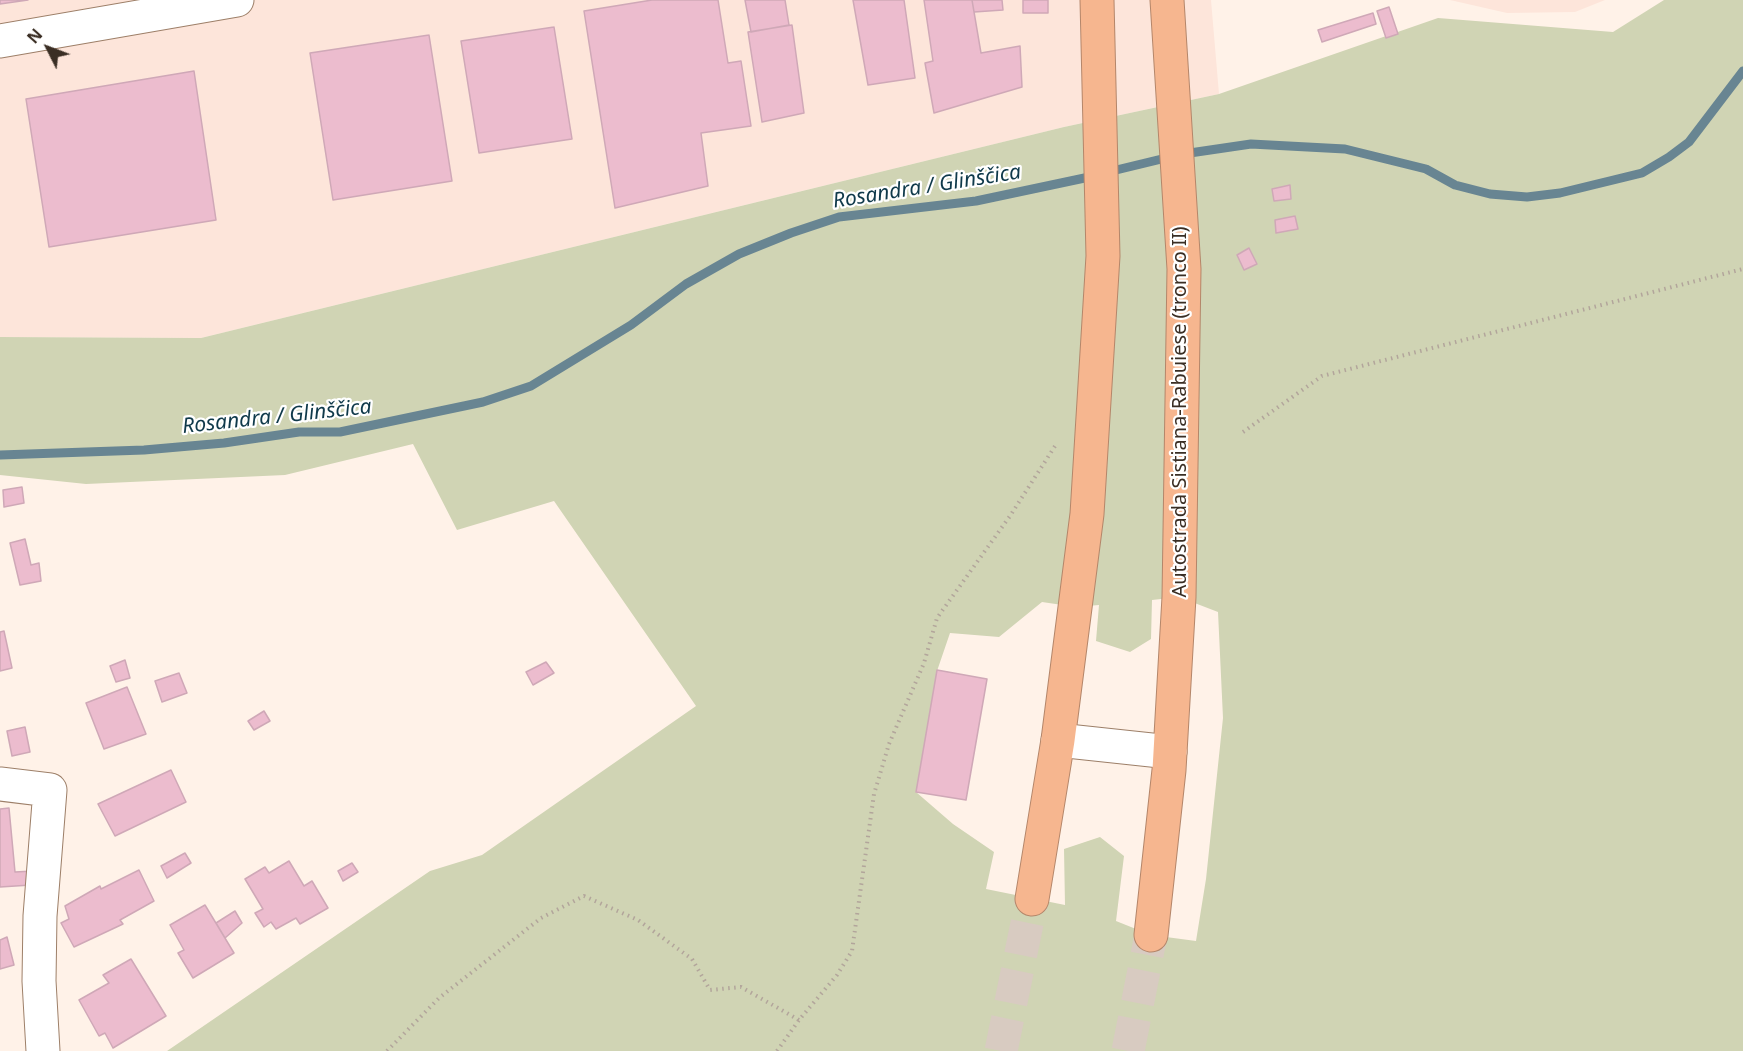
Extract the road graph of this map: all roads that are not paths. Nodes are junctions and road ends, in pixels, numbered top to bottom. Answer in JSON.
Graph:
{"nodes":[{"id":1,"x":237,"y":0,"type":"edge"},
{"id":2,"x":1097,"y":0,"type":"edge"},
{"id":3,"x":1167,"y":0,"type":"edge"},
{"id":4,"x":0,"y":41,"type":"edge"},
{"id":5,"x":1058,"y":740,"type":"junction"},
{"id":6,"x":1170,"y":752,"type":"junction"},
{"id":7,"x":0,"y":784,"type":"edge"},
{"id":8,"x":1032,"y":899,"type":"tunnel mouth"},
{"id":9,"x":1151,"y":935,"type":"tunnel mouth"},
{"id":10,"x":43,"y":1051,"type":"edge"}],
"edges":[{"from":1,"to":4,"type":"street"},
{"from":2,"to":5,"type":"highway"},
{"from":3,"to":6,"type":"highway","name":"Autostrada Sistiana-Rabuiese (tronco II)"},
{"from":5,"to":6,"type":"street"},
{"from":5,"to":8,"type":"highway"},
{"from":6,"to":9,"type":"highway","name":"Autostrada Sistiana-Rabuiese (tronco II)"},
{"from":7,"to":10,"type":"street"}]}
